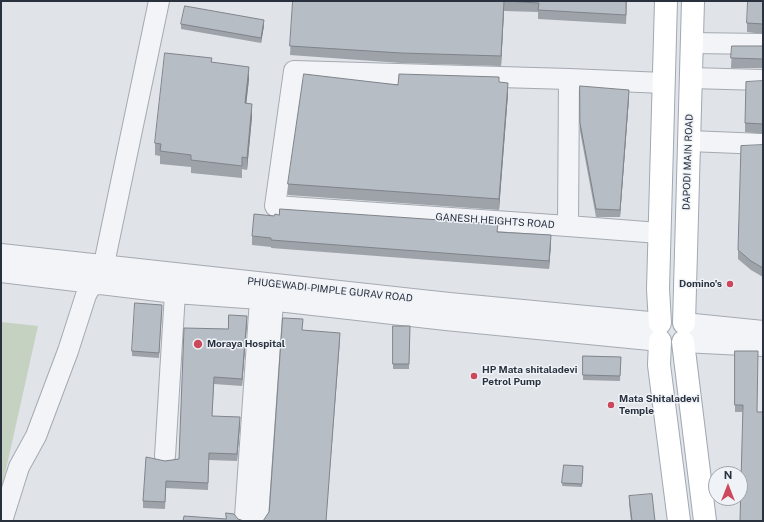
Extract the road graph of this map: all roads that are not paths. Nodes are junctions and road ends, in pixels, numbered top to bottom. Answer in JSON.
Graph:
{"nodes":[{"id":1,"x":159,"y":1,"type":"edge"},
{"id":2,"x":666,"y":1,"type":"edge"},
{"id":3,"x":692,"y":1,"type":"edge"},
{"id":4,"x":691,"y":43,"type":"junction"},
{"id":5,"x":763,"y":44,"type":"edge"},
{"id":6,"x":690,"y":78,"type":"junction"},
{"id":7,"x":569,"y":79,"type":"junction"},
{"id":8,"x":763,"y":80,"type":"edge"},
{"id":9,"x":664,"y":83,"type":"junction"},
{"id":10,"x":688,"y":141,"type":"junction"},
{"id":11,"x":763,"y":144,"type":"edge"},
{"id":12,"x":568,"y":226,"type":"junction"},
{"id":13,"x":659,"y":234,"type":"junction"},
{"id":14,"x":1,"y":254,"type":"edge"},
{"id":15,"x":1,"y":272,"type":"edge"},
{"id":16,"x":102,"y":274,"type":"junction"},
{"id":17,"x":175,"y":293,"type":"junction"},
{"id":18,"x":267,"y":300,"type":"junction"},
{"id":19,"x":448,"y":312,"type":"junction"},
{"id":20,"x":763,"y":330,"type":"edge"},
{"id":21,"x":660,"y":332,"type":"junction"},
{"id":22,"x":683,"y":333,"type":"junction"},
{"id":23,"x":763,"y":346,"type":"edge"},
{"id":24,"x":165,"y":456,"type":"dead end"},
{"id":25,"x":2,"y":521,"type":"edge"},
{"id":26,"x":679,"y":521,"type":"edge"},
{"id":27,"x":705,"y":521,"type":"edge"}],
"edges":[{"from":1,"to":16,"type":"street"},
{"from":2,"to":9,"type":"main road"},
{"from":3,"to":4,"type":"main road","name":"DAPODI MAIN ROAD"},
{"from":4,"to":5,"type":"street"},
{"from":4,"to":6,"type":"main road","name":"DAPODI MAIN ROAD"},
{"from":6,"to":8,"type":"street"},
{"from":6,"to":10,"type":"main road","name":"DAPODI MAIN ROAD"},
{"from":7,"to":9,"type":"street"},
{"from":7,"to":12,"type":"street","name":"GANESH HEIGHTS ROAD"},
{"from":7,"to":12,"type":"street","name":"GANESH HEIGHTS ROAD"},
{"from":9,"to":13,"type":"main road"},
{"from":10,"to":11,"type":"street"},
{"from":10,"to":22,"type":"main road","name":"DAPODI MAIN ROAD"},
{"from":12,"to":13,"type":"street"},
{"from":13,"to":21,"type":"main road"},
{"from":14,"to":16,"type":"street","name":"PHUGEWADI-PIMPLE GURAV ROAD"},
{"from":15,"to":16,"type":"street","name":"PHUGEWADI-PIMPLE GURAV ROAD"},
{"from":16,"to":17,"type":"street","name":"PHUGEWADI-PIMPLE GURAV ROAD"},
{"from":16,"to":19,"type":"street","name":"PHUGEWADI-PIMPLE GURAV ROAD"},
{"from":16,"to":25,"type":"street"},
{"from":17,"to":18,"type":"street","name":"PHUGEWADI-PIMPLE GURAV ROAD"},
{"from":17,"to":24,"type":"street"},
{"from":18,"to":18,"type":"street"},
{"from":18,"to":19,"type":"street","name":"PHUGEWADI-PIMPLE GURAV ROAD"},
{"from":19,"to":21,"type":"street","name":"PHUGEWADI-PIMPLE GURAV ROAD"},
{"from":20,"to":22,"type":"street"},
{"from":21,"to":22,"type":"main road"},
{"from":21,"to":26,"type":"main road"},
{"from":22,"to":23,"type":"street"},
{"from":22,"to":27,"type":"main road","name":"DAPODI MAIN ROAD"}]}
